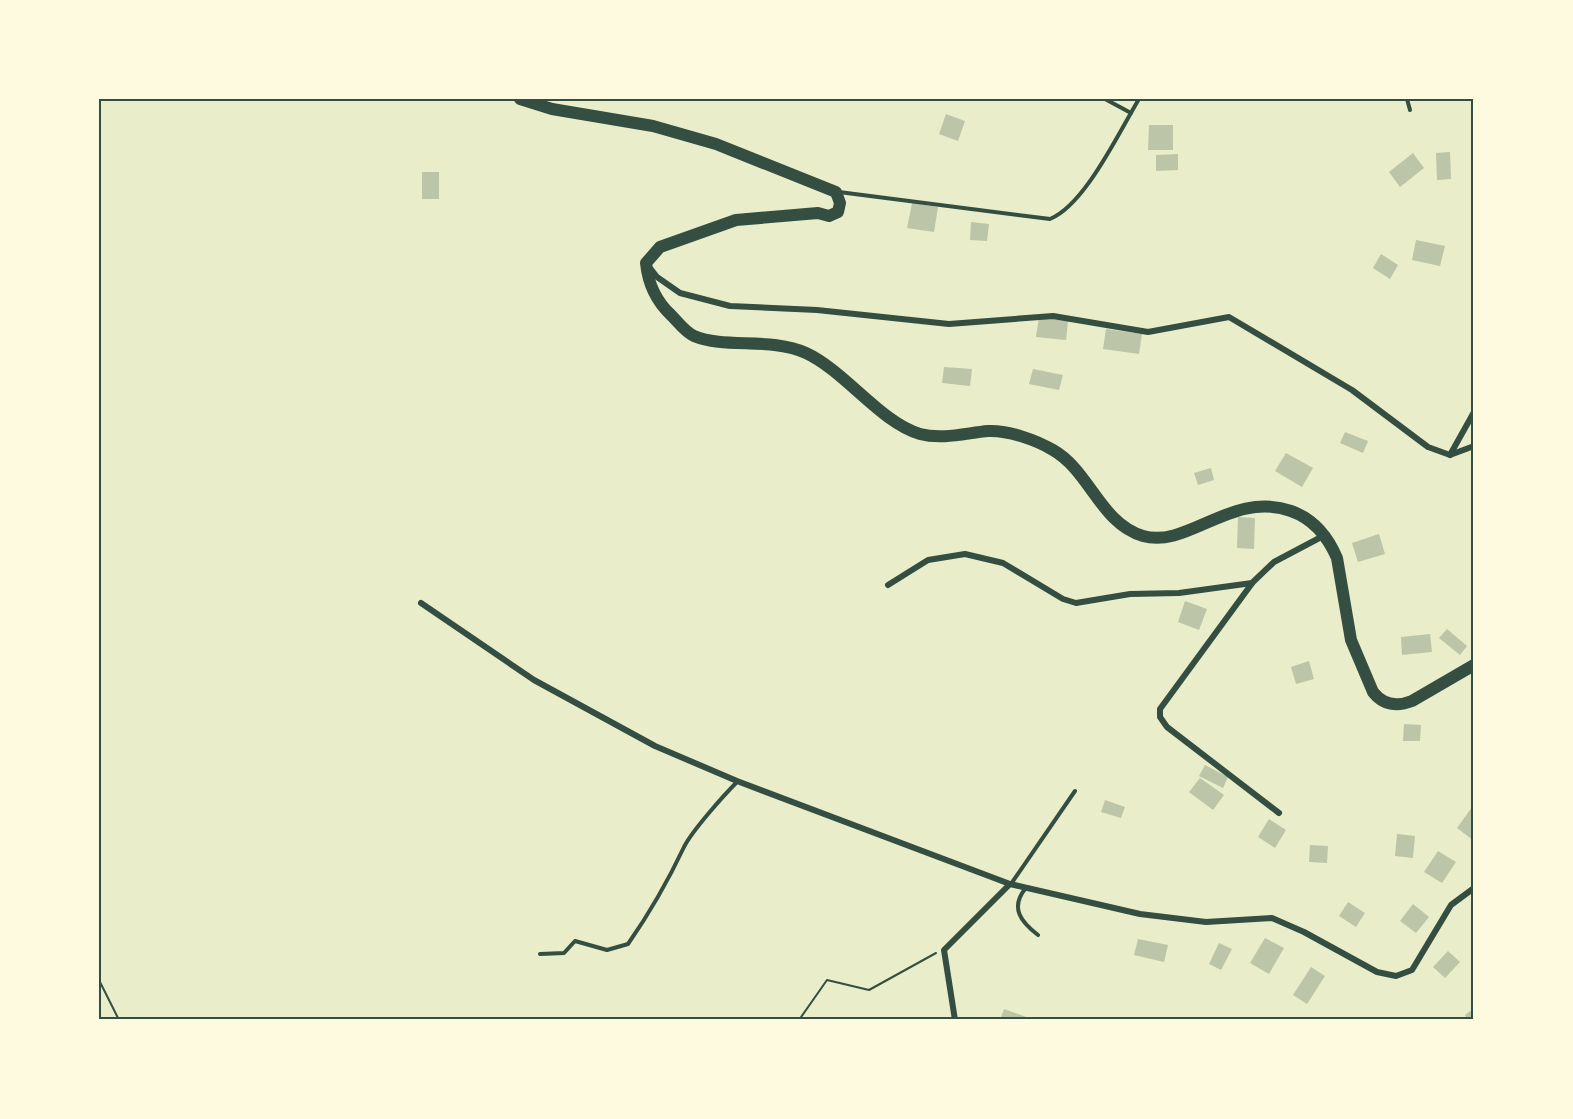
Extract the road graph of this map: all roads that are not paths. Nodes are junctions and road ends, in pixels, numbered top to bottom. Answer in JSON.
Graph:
{"nodes":[{"id":1,"x":520,"y":99,"type":"edge"},
{"id":2,"x":1105,"y":99,"type":"edge"},
{"id":3,"x":1139,"y":99,"type":"edge"},
{"id":4,"x":1407,"y":99,"type":"edge"},
{"id":5,"x":1410,"y":110,"type":"dead end"},
{"id":6,"x":1131,"y":112,"type":"junction"},
{"id":7,"x":836,"y":192,"type":"junction"},
{"id":8,"x":646,"y":263,"type":"junction"},
{"id":9,"x":1474,"y":412,"type":"edge"},
{"id":10,"x":1474,"y":446,"type":"edge"},
{"id":11,"x":1450,"y":455,"type":"junction"},
{"id":12,"x":1326,"y":535,"type":"junction"},
{"id":13,"x":1253,"y":582,"type":"junction"},
{"id":14,"x":888,"y":585,"type":"dead end"},
{"id":15,"x":421,"y":603,"type":"dead end"},
{"id":16,"x":1474,"y":665,"type":"edge"},
{"id":17,"x":737,"y":781,"type":"junction"},
{"id":18,"x":1075,"y":790,"type":"dead end"},
{"id":19,"x":1279,"y":813,"type":"dead end"},
{"id":20,"x":1010,"y":884,"type":"junction"},
{"id":21,"x":1474,"y":888,"type":"edge"},
{"id":22,"x":1025,"y":889,"type":"junction"},
{"id":23,"x":1038,"y":935,"type":"dead end"},
{"id":24,"x":540,"y":954,"type":"dead end"},
{"id":25,"x":955,"y":1020,"type":"edge"}],
"edges":[{"from":1,"to":7,"type":"main road"},
{"from":2,"to":6,"type":"lane"},
{"from":3,"to":6,"type":"lane"},
{"from":4,"to":5,"type":"lane"},
{"from":6,"to":7,"type":"lane"},
{"from":7,"to":8,"type":"main road"},
{"from":8,"to":11,"type":"street"},
{"from":8,"to":12,"type":"main road"},
{"from":9,"to":11,"type":"street"},
{"from":10,"to":11,"type":"street"},
{"from":12,"to":13,"type":"street"},
{"from":12,"to":16,"type":"main road"},
{"from":13,"to":14,"type":"street"},
{"from":13,"to":19,"type":"street"},
{"from":15,"to":17,"type":"street"},
{"from":17,"to":20,"type":"street"},
{"from":17,"to":24,"type":"lane"},
{"from":18,"to":20,"type":"lane"},
{"from":20,"to":22,"type":"street"},
{"from":20,"to":25,"type":"street"},
{"from":21,"to":22,"type":"street"},
{"from":22,"to":23,"type":"lane"}]}
